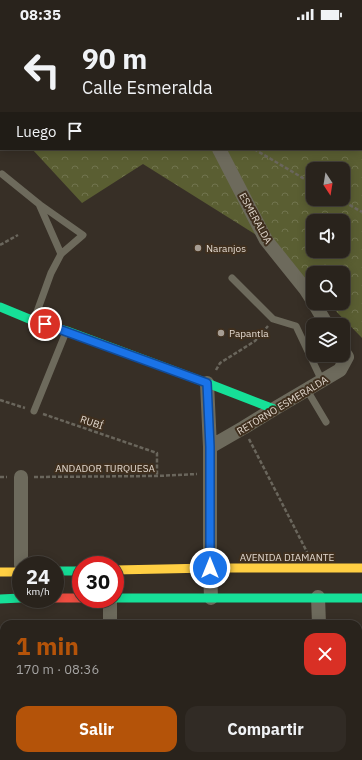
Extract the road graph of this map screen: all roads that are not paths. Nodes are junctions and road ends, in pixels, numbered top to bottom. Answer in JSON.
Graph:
{"nodes":[{"id":1,"x":220,"y":150,"type":"edge"},
{"id":2,"x":2,"y":174,"type":"dead end"},
{"id":3,"x":39,"y":204,"type":"junction"},
{"id":4,"x":61,"y":254,"type":"junction"},
{"id":5,"x":232,"y":278,"type":"dead end"},
{"id":6,"x":306,"y":290,"type":"edge"},
{"id":7,"x":0,"y":307,"type":"edge"},
{"id":8,"x":34,"y":320,"type":"junction"},
{"id":9,"x":67,"y":331,"type":"junction"},
{"id":10,"x":342,"y":362,"type":"edge"},
{"id":11,"x":322,"y":381,"type":"junction"},
{"id":12,"x":207,"y":383,"type":"junction"},
{"id":13,"x":307,"y":390,"type":"junction"},
{"id":14,"x":274,"y":408,"type":"junction"},
{"id":15,"x":34,"y":411,"type":"road end"},
{"id":16,"x":326,"y":422,"type":"dead end"},
{"id":17,"x":210,"y":447,"type":"junction"},
{"id":18,"x":21,"y":477,"type":"road end"},
{"id":19,"x":21,"y":556,"type":"edge"},
{"id":20,"x":210,"y":568,"type":"junction"},
{"id":21,"x":362,"y":568,"type":"edge"},
{"id":22,"x":124,"y":570,"type":"edge"},
{"id":23,"x":0,"y":572,"type":"edge"},
{"id":24,"x":12,"y":572,"type":"edge"},
{"id":25,"x":0,"y":598,"type":"edge"},
{"id":26,"x":12,"y":598,"type":"edge"},
{"id":27,"x":124,"y":598,"type":"edge"},
{"id":28,"x":212,"y":598,"type":"junction"},
{"id":29,"x":318,"y":598,"type":"junction"},
{"id":30,"x":362,"y":598,"type":"edge"},
{"id":31,"x":110,"y":608,"type":"edge"},
{"id":32,"x":110,"y":620,"type":"edge"},
{"id":33,"x":319,"y":620,"type":"edge"}],
"edges":[{"from":1,"to":6,"type":"street","name":"ESMERALDA"},
{"from":2,"to":3,"type":"lane"},
{"from":3,"to":4,"type":"lane"},
{"from":3,"to":4,"type":"lane"},
{"from":4,"to":8,"type":"lane"},
{"from":5,"to":11,"type":"lane"},
{"from":7,"to":8,"type":"main road"},
{"from":8,"to":9,"type":"main road"},
{"from":9,"to":12,"type":"main road"},
{"from":9,"to":15,"type":"lane"},
{"from":10,"to":11,"type":"street","name":"RETORNO ESMERALDA"},
{"from":11,"to":13,"type":"street","name":"RETORNO ESMERALDA"},
{"from":12,"to":14,"type":"main road"},
{"from":12,"to":17,"type":"street"},
{"from":13,"to":14,"type":"street","name":"RETORNO ESMERALDA"},
{"from":13,"to":16,"type":"lane"},
{"from":14,"to":17,"type":"street","name":"RETORNO ESMERALDA"},
{"from":17,"to":20,"type":"street"},
{"from":18,"to":19,"type":"street"},
{"from":20,"to":21,"type":"main road","name":"AVENIDA DIAMANTE"},
{"from":20,"to":22,"type":"main road","name":"AVENIDA DIAMANTE"},
{"from":20,"to":28,"type":"street"},
{"from":23,"to":24,"type":"main road"},
{"from":25,"to":26,"type":"main road"},
{"from":27,"to":28,"type":"main road"},
{"from":28,"to":29,"type":"main road"},
{"from":29,"to":30,"type":"main road"},
{"from":29,"to":33,"type":"street"},
{"from":31,"to":32,"type":"street"}]}
